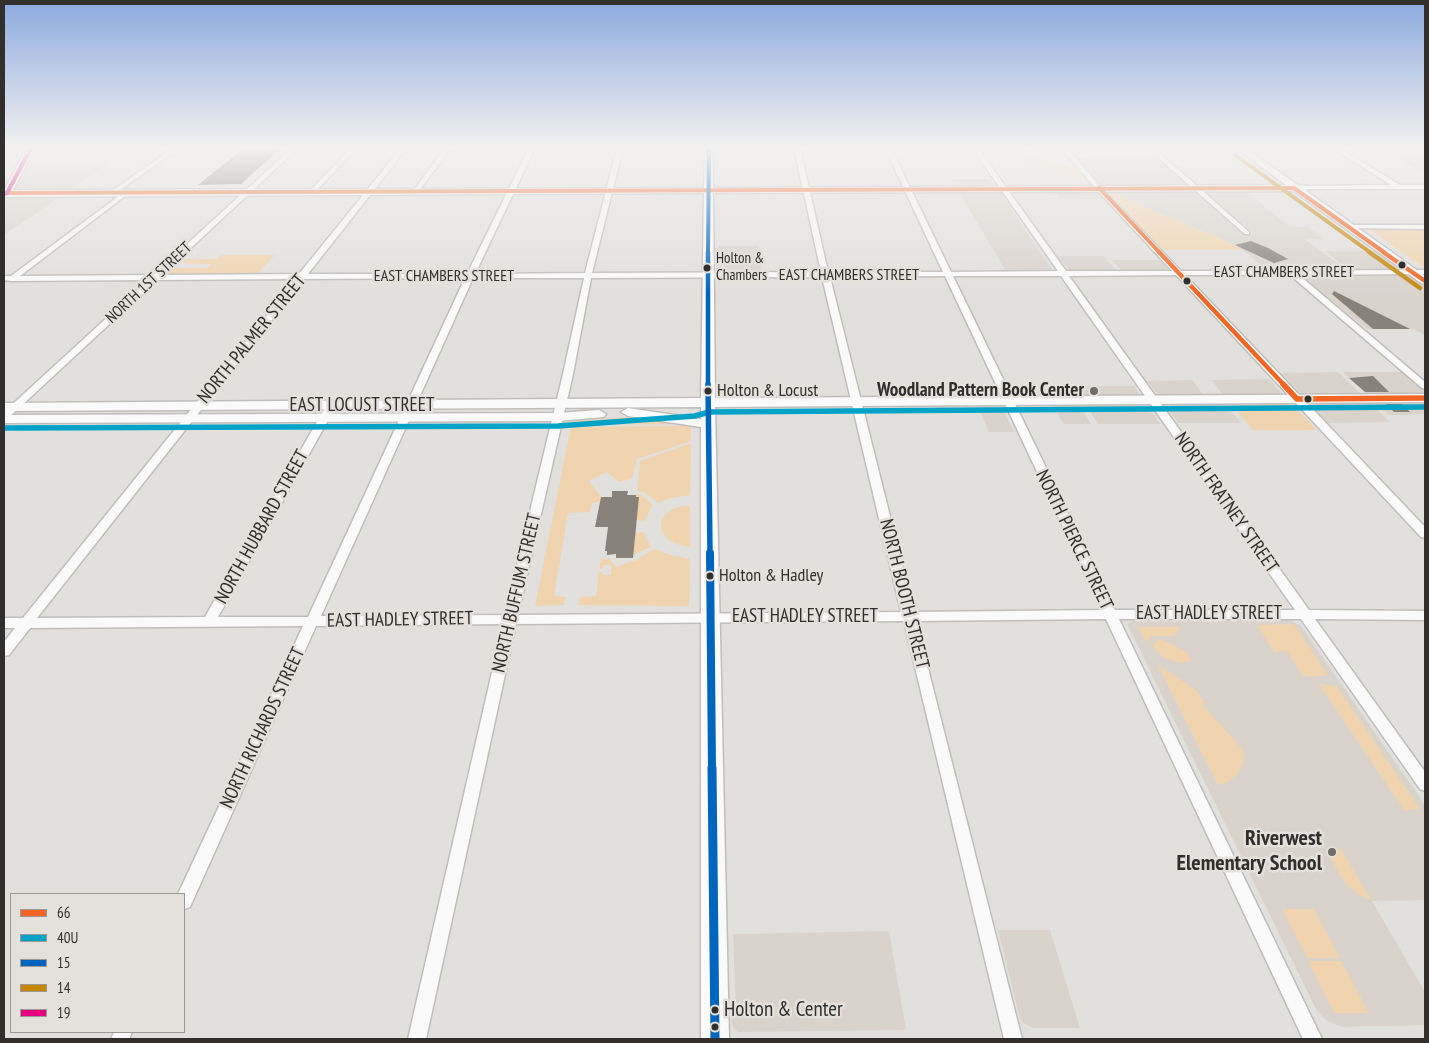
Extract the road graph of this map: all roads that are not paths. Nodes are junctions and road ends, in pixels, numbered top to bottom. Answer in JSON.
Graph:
{"nodes":[{"id":1,"x":121,"y":197,"type":"edge"},
{"id":2,"x":242,"y":197,"type":"edge"},
{"id":3,"x":365,"y":197,"type":"edge"},
{"id":4,"x":507,"y":197,"type":"edge"},
{"id":5,"x":606,"y":197,"type":"edge"},
{"id":6,"x":708,"y":197,"type":"edge"},
{"id":7,"x":808,"y":197,"type":"edge"},
{"id":8,"x":910,"y":197,"type":"edge"},
{"id":9,"x":1008,"y":197,"type":"edge"},
{"id":10,"x":1107,"y":197,"type":"edge"},
{"id":11,"x":1205,"y":197,"type":"edge"},
{"id":12,"x":1311,"y":197,"type":"edge"},
{"id":13,"x":1355,"y":227,"type":"junction"},
{"id":14,"x":1425,"y":227,"type":"edge"},
{"id":15,"x":1246,"y":233,"type":"dead end"},
{"id":16,"x":1292,"y":272,"type":"junction"},
{"id":17,"x":1178,"y":273,"type":"junction"},
{"id":18,"x":946,"y":274,"type":"junction"},
{"id":19,"x":1063,"y":274,"type":"junction"},
{"id":20,"x":1422,"y":274,"type":"edge"},
{"id":21,"x":707,"y":275,"type":"junction"},
{"id":22,"x":826,"y":275,"type":"junction"},
{"id":23,"x":470,"y":276,"type":"junction"},
{"id":24,"x":588,"y":276,"type":"junction"},
{"id":25,"x":301,"y":277,"type":"junction"},
{"id":26,"x":8,"y":278,"type":"edge"},
{"id":27,"x":154,"y":278,"type":"junction"},
{"id":28,"x":4,"y":284,"type":"edge"},
{"id":29,"x":1425,"y":386,"type":"edge"},
{"id":30,"x":1425,"y":398,"type":"edge"},
{"id":31,"x":1297,"y":399,"type":"junction"},
{"id":32,"x":1152,"y":400,"type":"junction"},
{"id":33,"x":857,"y":401,"type":"junction"},
{"id":34,"x":1007,"y":401,"type":"junction"},
{"id":35,"x":708,"y":403,"type":"junction"},
{"id":36,"x":9,"y":407,"type":"edge"},
{"id":37,"x":198,"y":407,"type":"junction"},
{"id":38,"x":559,"y":411,"type":"junction"},
{"id":39,"x":327,"y":412,"type":"junction"},
{"id":40,"x":409,"y":412,"type":"junction"},
{"id":41,"x":628,"y":412,"type":"junction"},
{"id":42,"x":4,"y":418,"type":"edge"},
{"id":43,"x":188,"y":419,"type":"junction"},
{"id":44,"x":708,"y":424,"type":"junction"},
{"id":45,"x":1425,"y":534,"type":"edge"},
{"id":46,"x":1304,"y":613,"type":"junction"},
{"id":47,"x":1110,"y":614,"type":"junction"},
{"id":48,"x":1425,"y":615,"type":"edge"},
{"id":49,"x":711,"y":617,"type":"junction"},
{"id":50,"x":909,"y":618,"type":"junction"},
{"id":51,"x":511,"y":619,"type":"junction"},
{"id":52,"x":311,"y":621,"type":"junction"},
{"id":53,"x":209,"y":622,"type":"junction"},
{"id":54,"x":4,"y":623,"type":"edge"},
{"id":55,"x":26,"y":623,"type":"junction"},
{"id":56,"x":4,"y":651,"type":"edge"},
{"id":57,"x":1425,"y":784,"type":"edge"},
{"id":58,"x":185,"y":898,"type":"edge"},
{"id":59,"x":417,"y":1039,"type":"edge"},
{"id":60,"x":715,"y":1039,"type":"edge"},
{"id":61,"x":1013,"y":1039,"type":"edge"},
{"id":62,"x":1313,"y":1039,"type":"edge"}],
"edges":[{"from":1,"to":26,"type":"street"},
{"from":2,"to":27,"type":"street","name":"NORTH 1ST STREET"},
{"from":3,"to":25,"type":"street","name":"NORTH PALMER STREET"},
{"from":4,"to":23,"type":"street","name":"NORTH RICHARDS STREET"},
{"from":5,"to":24,"type":"street","name":"NORTH BUFFUM STREET"},
{"from":6,"to":21,"type":"main road"},
{"from":7,"to":22,"type":"street","name":"NORTH BOOTH STREET"},
{"from":8,"to":18,"type":"street","name":"NORTH PIERCE STREET"},
{"from":9,"to":19,"type":"street","name":"NORTH FRATNEY STREET"},
{"from":10,"to":17,"type":"street"},
{"from":11,"to":15,"type":"street"},
{"from":12,"to":13,"type":"main road"},
{"from":13,"to":14,"type":"street"},
{"from":13,"to":20,"type":"main road"},
{"from":16,"to":17,"type":"street","name":"EAST CHAMBERS STREET"},
{"from":16,"to":20,"type":"street","name":"EAST CHAMBERS STREET"},
{"from":16,"to":29,"type":"street"},
{"from":17,"to":19,"type":"street","name":"EAST CHAMBERS STREET"},
{"from":17,"to":31,"type":"street"},
{"from":18,"to":19,"type":"street","name":"EAST CHAMBERS STREET"},
{"from":18,"to":22,"type":"street","name":"EAST CHAMBERS STREET"},
{"from":18,"to":34,"type":"street","name":"NORTH PIERCE STREET"},
{"from":19,"to":32,"type":"street","name":"NORTH FRATNEY STREET"},
{"from":21,"to":22,"type":"street","name":"EAST CHAMBERS STREET"},
{"from":21,"to":24,"type":"street","name":"EAST CHAMBERS STREET"},
{"from":21,"to":35,"type":"main road"},
{"from":22,"to":33,"type":"street","name":"NORTH BOOTH STREET"},
{"from":23,"to":24,"type":"street","name":"EAST CHAMBERS STREET"},
{"from":23,"to":25,"type":"street","name":"EAST CHAMBERS STREET"},
{"from":23,"to":40,"type":"street","name":"NORTH RICHARDS STREET"},
{"from":24,"to":38,"type":"street","name":"NORTH BUFFUM STREET"},
{"from":25,"to":27,"type":"street","name":"EAST CHAMBERS STREET"},
{"from":25,"to":37,"type":"street","name":"NORTH PALMER STREET"},
{"from":26,"to":27,"type":"street","name":"EAST CHAMBERS STREET"},
{"from":26,"to":28,"type":"street"},
{"from":27,"to":36,"type":"street","name":"NORTH 1ST STREET"},
{"from":30,"to":31,"type":"main road","name":"EAST LOCUST STREET"},
{"from":31,"to":32,"type":"main road","name":"EAST LOCUST STREET"},
{"from":31,"to":45,"type":"street"},
{"from":32,"to":34,"type":"main road","name":"EAST LOCUST STREET"},
{"from":32,"to":46,"type":"street","name":"NORTH FRATNEY STREET"},
{"from":33,"to":34,"type":"main road","name":"EAST LOCUST STREET"},
{"from":33,"to":35,"type":"main road","name":"EAST LOCUST STREET"},
{"from":33,"to":50,"type":"street","name":"NORTH BOOTH STREET"},
{"from":34,"to":47,"type":"street","name":"NORTH PIERCE STREET"},
{"from":35,"to":38,"type":"main road","name":"EAST LOCUST STREET"},
{"from":35,"to":41,"type":"main road","name":"EAST LOCUST STREET"},
{"from":35,"to":44,"type":"main road"},
{"from":36,"to":37,"type":"main road","name":"EAST LOCUST STREET"},
{"from":36,"to":42,"type":"street","name":"NORTH 1ST STREET"},
{"from":37,"to":39,"type":"main road","name":"EAST LOCUST STREET"},
{"from":37,"to":43,"type":"street","name":"NORTH PALMER STREET"},
{"from":38,"to":40,"type":"main road","name":"EAST LOCUST STREET"},
{"from":38,"to":41,"type":"main road","name":"EAST LOCUST STREET"},
{"from":38,"to":51,"type":"street","name":"NORTH BUFFUM STREET"},
{"from":39,"to":40,"type":"main road","name":"EAST LOCUST STREET"},
{"from":39,"to":43,"type":"main road","name":"EAST LOCUST STREET"},
{"from":39,"to":53,"type":"street","name":"NORTH HUBBARD STREET"},
{"from":40,"to":52,"type":"street","name":"NORTH RICHARDS STREET"},
{"from":41,"to":44,"type":"main road"},
{"from":42,"to":43,"type":"main road","name":"EAST LOCUST STREET"},
{"from":43,"to":55,"type":"street","name":"NORTH PALMER STREET"},
{"from":44,"to":49,"type":"main road"},
{"from":46,"to":47,"type":"street","name":"EAST HADLEY STREET"},
{"from":46,"to":48,"type":"street","name":"EAST HADLEY STREET"},
{"from":46,"to":57,"type":"street","name":"NORTH FRATNEY STREET"},
{"from":47,"to":50,"type":"street","name":"EAST HADLEY STREET"},
{"from":47,"to":62,"type":"street","name":"NORTH PIERCE STREET"},
{"from":49,"to":50,"type":"street","name":"EAST HADLEY STREET"},
{"from":49,"to":51,"type":"street","name":"EAST HADLEY STREET"},
{"from":49,"to":60,"type":"main road"},
{"from":50,"to":61,"type":"street","name":"NORTH BOOTH STREET"},
{"from":51,"to":52,"type":"street","name":"EAST HADLEY STREET"},
{"from":51,"to":59,"type":"street","name":"NORTH BUFFUM STREET"},
{"from":52,"to":53,"type":"street","name":"EAST HADLEY STREET"},
{"from":52,"to":58,"type":"street","name":"NORTH RICHARDS STREET"},
{"from":53,"to":55,"type":"street","name":"EAST HADLEY STREET"},
{"from":54,"to":55,"type":"street","name":"EAST HADLEY STREET"},
{"from":55,"to":56,"type":"street","name":"NORTH PALMER STREET"}]}
